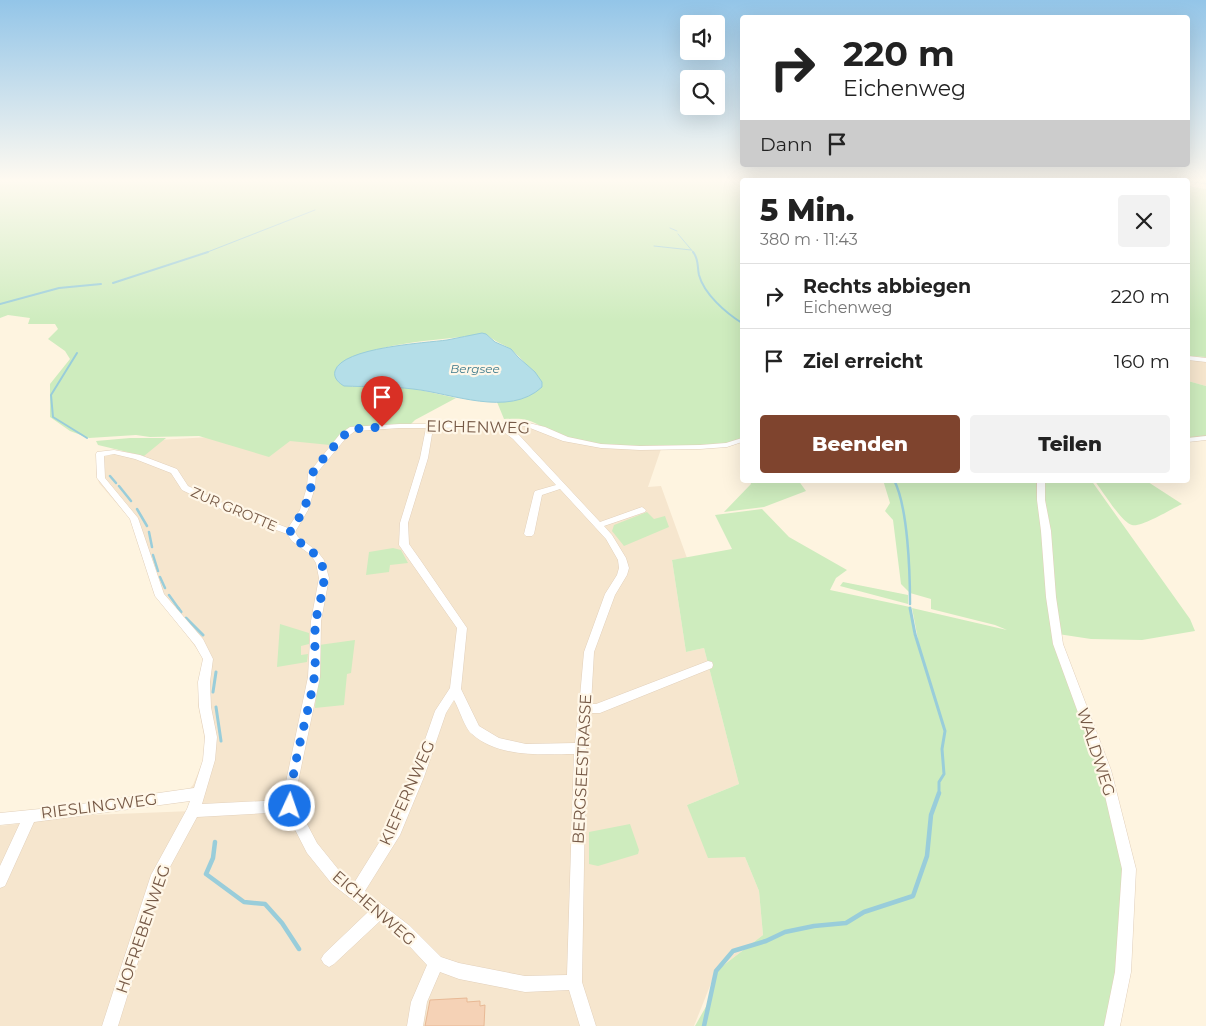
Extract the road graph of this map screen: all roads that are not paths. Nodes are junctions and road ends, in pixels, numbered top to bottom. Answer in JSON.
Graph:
{"nodes":[{"id":1,"x":1190,"y":358,"type":"edge"},
{"id":2,"x":1206,"y":360,"type":"edge"},
{"id":3,"x":430,"y":426,"type":"junction"},
{"id":4,"x":501,"y":426,"type":"junction"},
{"id":5,"x":1206,"y":438,"type":"edge"},
{"id":6,"x":1190,"y":440,"type":"edge"},
{"id":7,"x":740,"y":441,"type":"edge"},
{"id":8,"x":100,"y":454,"type":"joint"},
{"id":9,"x":1041,"y":483,"type":"edge"},
{"id":10,"x":560,"y":486,"type":"junction"},
{"id":11,"x":642,"y":510,"type":"dead end"},
{"id":12,"x":598,"y":525,"type":"junction"},
{"id":13,"x":290,"y":532,"type":"junction"},
{"id":14,"x":528,"y":534,"type":"dead end"},
{"id":15,"x":708,"y":665,"type":"dead end"},
{"id":16,"x":455,"y":689,"type":"junction"},
{"id":17,"x":585,"y":708,"type":"junction"},
{"id":18,"x":580,"y":748,"type":"junction"},
{"id":19,"x":198,"y":794,"type":"junction"},
{"id":20,"x":290,"y":806,"type":"junction"},
{"id":21,"x":193,"y":810,"type":"junction"},
{"id":22,"x":31,"y":815,"type":"junction"},
{"id":23,"x":0,"y":819,"type":"edge"},
{"id":24,"x":0,"y":881,"type":"edge"},
{"id":25,"x":355,"y":894,"type":"junction"},
{"id":26,"x":378,"y":911,"type":"junction"},
{"id":27,"x":329,"y":959,"type":"dead end"},
{"id":28,"x":436,"y":963,"type":"junction"},
{"id":29,"x":574,"y":982,"type":"junction"},
{"id":30,"x":110,"y":1026,"type":"edge"},
{"id":31,"x":415,"y":1026,"type":"edge"},
{"id":32,"x":588,"y":1026,"type":"edge"},
{"id":33,"x":1112,"y":1026,"type":"edge"}],
"edges":[{"from":1,"to":2,"type":"street"},
{"from":3,"to":4,"type":"street","name":"EICHENWEG"},
{"from":3,"to":13,"type":"street","name":"EICHENWEG"},
{"from":3,"to":16,"type":"street"},
{"from":4,"to":7,"type":"street","name":"EICHENWEG"},
{"from":4,"to":10,"type":"street","name":"BERGSEESTRASSE"},
{"from":5,"to":6,"type":"street"},
{"from":8,"to":13,"type":"street","name":"ZUR GROTTE"},
{"from":8,"to":19,"type":"street","name":"HOFREBENWEG"},
{"from":9,"to":33,"type":"street","name":"WALDWEG"},
{"from":10,"to":12,"type":"street","name":"BERGSEESTRASSE"},
{"from":10,"to":14,"type":"street"},
{"from":11,"to":12,"type":"street"},
{"from":12,"to":17,"type":"street","name":"BERGSEESTRASSE"},
{"from":13,"to":20,"type":"street"},
{"from":15,"to":17,"type":"street"},
{"from":16,"to":18,"type":"street"},
{"from":16,"to":25,"type":"street","name":"KIEFERNWEG"},
{"from":17,"to":18,"type":"street","name":"BERGSEESTRASSE"},
{"from":18,"to":29,"type":"street","name":"BERGSEESTRASSE"},
{"from":19,"to":21,"type":"street","name":"HOFREBENWEG"},
{"from":19,"to":22,"type":"street","name":"RIESLINGWEG"},
{"from":20,"to":21,"type":"street"},
{"from":20,"to":25,"type":"street","name":"EICHENWEG"},
{"from":21,"to":30,"type":"street","name":"HOFREBENWEG"},
{"from":22,"to":23,"type":"street","name":"RIESLINGWEG"},
{"from":22,"to":24,"type":"street"},
{"from":25,"to":26,"type":"street","name":"EICHENWEG"},
{"from":26,"to":27,"type":"street"},
{"from":26,"to":28,"type":"street","name":"EICHENWEG"},
{"from":28,"to":29,"type":"street","name":"EICHENWEG"},
{"from":28,"to":31,"type":"street"},
{"from":29,"to":32,"type":"street","name":"BERGSEESTRASSE"}]}
